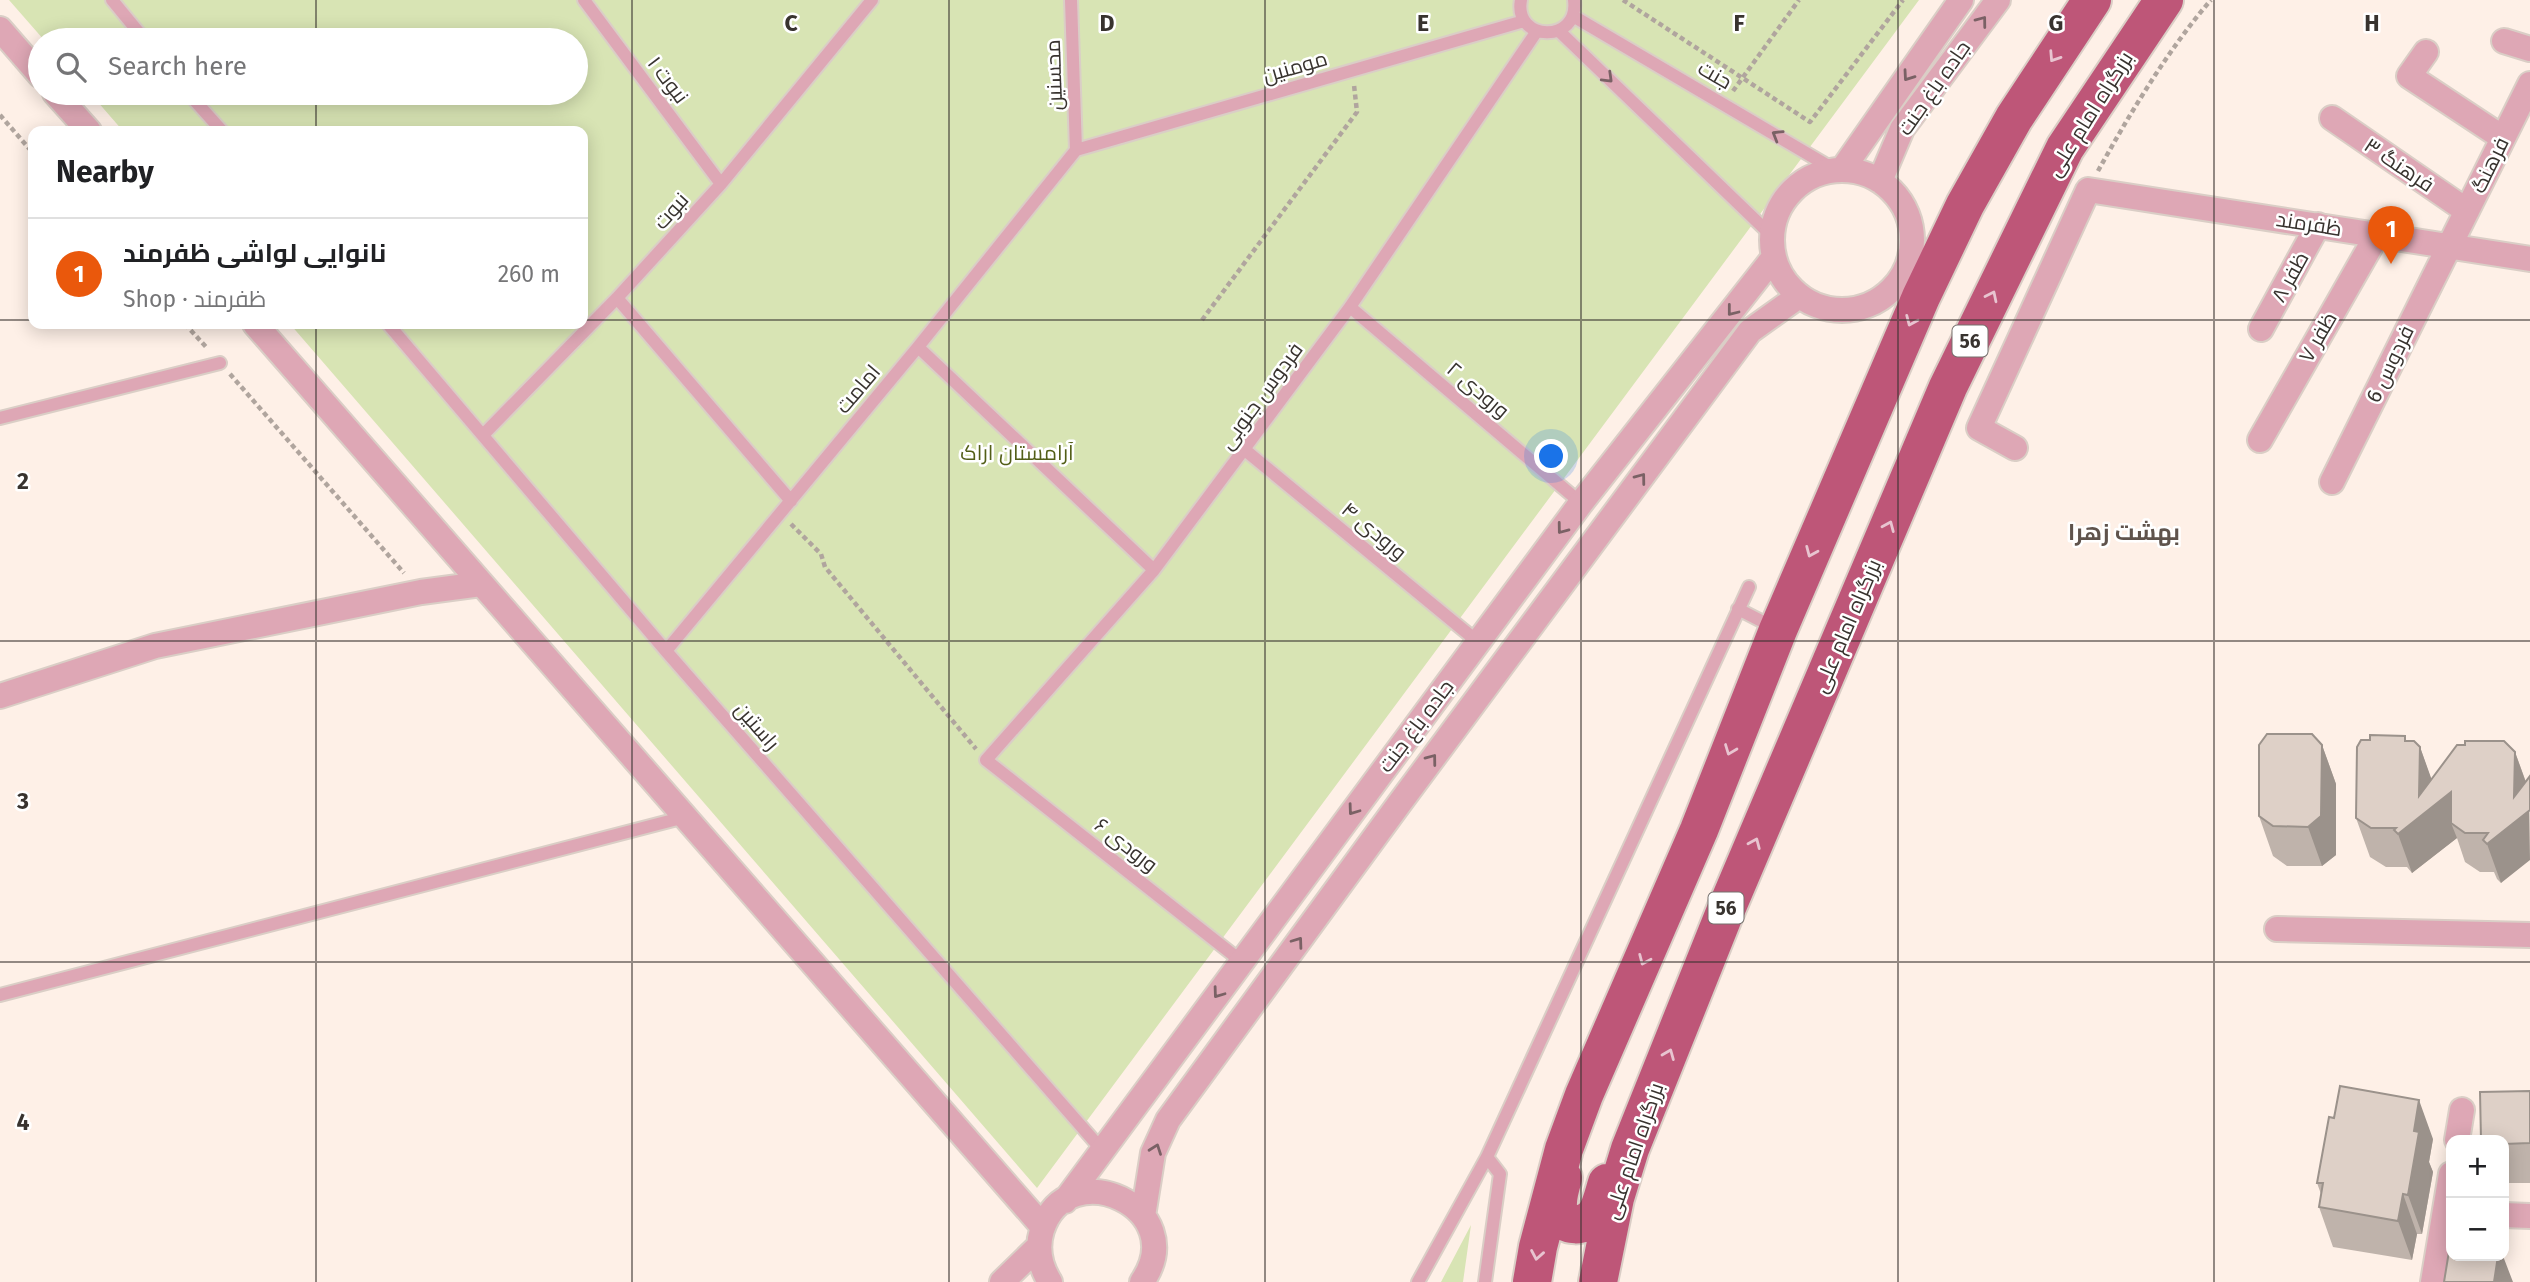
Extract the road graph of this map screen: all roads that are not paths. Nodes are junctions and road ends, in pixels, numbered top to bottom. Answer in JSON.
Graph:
{"nodes":[{"id":1,"x":112,"y":0,"type":"edge"},
{"id":2,"x":584,"y":0,"type":"edge"},
{"id":3,"x":872,"y":0,"type":"edge"},
{"id":4,"x":1071,"y":0,"type":"edge"},
{"id":5,"x":1574,"y":0,"type":"edge"},
{"id":6,"x":1961,"y":0,"type":"edge"},
{"id":7,"x":1998,"y":0,"type":"edge"},
{"id":8,"x":2092,"y":0,"type":"edge"},
{"id":9,"x":2164,"y":0,"type":"edge"},
{"id":10,"x":1519,"y":2,"type":"edge"},
{"id":11,"x":1573,"y":16,"type":"junction"},
{"id":12,"x":1524,"y":21,"type":"junction"},
{"id":13,"x":135,"y":28,"type":"edge"},
{"id":14,"x":0,"y":29,"type":"edge"},
{"id":15,"x":1559,"y":31,"type":"junction"},
{"id":16,"x":1537,"y":32,"type":"junction"},
{"id":17,"x":2504,"y":41,"type":"dead end"},
{"id":18,"x":2530,"y":49,"type":"edge"},
{"id":19,"x":2426,"y":52,"type":"dead end"},
{"id":20,"x":28,"y":61,"type":"edge"},
{"id":21,"x":2530,"y":84,"type":"edge"},
{"id":22,"x":66,"y":105,"type":"edge"},
{"id":23,"x":199,"y":105,"type":"edge"},
{"id":24,"x":2332,"y":118,"type":"dead end"},
{"id":25,"x":85,"y":126,"type":"edge"},
{"id":26,"x":218,"y":126,"type":"edge"},
{"id":27,"x":2503,"y":138,"type":"junction"},
{"id":28,"x":1076,"y":150,"type":"junction"},
{"id":29,"x":1839,"y":170,"type":"junction"},
{"id":30,"x":1880,"y":181,"type":"junction"},
{"id":31,"x":722,"y":184,"type":"junction"},
{"id":32,"x":2467,"y":211,"type":"junction"},
{"id":33,"x":2318,"y":225,"type":"junction"},
{"id":34,"x":2377,"y":235,"type":"junction"},
{"id":35,"x":2449,"y":246,"type":"junction"},
{"id":36,"x":1773,"y":247,"type":"junction"},
{"id":37,"x":2530,"y":259,"type":"edge"},
{"id":38,"x":1799,"y":296,"type":"junction"},
{"id":39,"x":617,"y":299,"type":"junction"},
{"id":40,"x":1350,"y":307,"type":"junction"},
{"id":41,"x":588,"y":328,"type":"edge"},
{"id":42,"x":2261,"y":328,"type":"dead end"},
{"id":43,"x":259,"y":329,"type":"edge"},
{"id":44,"x":392,"y":329,"type":"edge"},
{"id":45,"x":587,"y":329,"type":"edge"},
{"id":46,"x":918,"y":347,"type":"junction"},
{"id":47,"x":220,"y":363,"type":"road end"},
{"id":48,"x":0,"y":418,"type":"edge"},
{"id":49,"x":484,"y":434,"type":"junction"},
{"id":50,"x":2260,"y":440,"type":"dead end"},
{"id":51,"x":2015,"y":448,"type":"dead end"},
{"id":52,"x":1245,"y":450,"type":"junction"},
{"id":53,"x":2332,"y":482,"type":"dead end"},
{"id":54,"x":791,"y":501,"type":"junction"},
{"id":55,"x":1581,"y":503,"type":"junction"},
{"id":56,"x":1154,"y":570,"type":"junction"},
{"id":57,"x":481,"y":584,"type":"junction"},
{"id":58,"x":1749,"y":587,"type":"dead end"},
{"id":59,"x":1738,"y":609,"type":"junction"},
{"id":60,"x":1778,"y":630,"type":"junction"},
{"id":61,"x":1478,"y":642,"type":"junction"},
{"id":62,"x":666,"y":650,"type":"junction"},
{"id":63,"x":0,"y":696,"type":"edge"},
{"id":64,"x":986,"y":760,"type":"joint"},
{"id":65,"x":1372,"y":784,"type":"junction"},
{"id":66,"x":1399,"y":804,"type":"junction"},
{"id":67,"x":685,"y":817,"type":"junction"},
{"id":68,"x":2277,"y":929,"type":"dead end"},
{"id":69,"x":2530,"y":935,"type":"edge"},
{"id":70,"x":1241,"y":961,"type":"junction"},
{"id":71,"x":0,"y":995,"type":"edge"},
{"id":72,"x":1584,"y":1095,"type":"junction"},
{"id":73,"x":2462,"y":1110,"type":"dead end"},
{"id":74,"x":1643,"y":1116,"type":"junction"},
{"id":75,"x":2458,"y":1135,"type":"edge"},
{"id":76,"x":1102,"y":1150,"type":"junction"},
{"id":77,"x":1487,"y":1157,"type":"junction"},
{"id":78,"x":2447,"y":1198,"type":"edge"},
{"id":79,"x":1065,"y":1201,"type":"junction"},
{"id":80,"x":2509,"y":1215,"type":"edge"},
{"id":81,"x":1143,"y":1216,"type":"junction"},
{"id":82,"x":2530,"y":1216,"type":"edge"},
{"id":83,"x":1041,"y":1237,"type":"junction"},
{"id":84,"x":1152,"y":1277,"type":"edge"},
{"id":85,"x":1002,"y":1282,"type":"edge"},
{"id":86,"x":1050,"y":1282,"type":"edge"},
{"id":87,"x":1418,"y":1282,"type":"edge"},
{"id":88,"x":1485,"y":1282,"type":"edge"},
{"id":89,"x":1532,"y":1282,"type":"edge"},
{"id":90,"x":1598,"y":1282,"type":"edge"},
{"id":91,"x":2433,"y":1282,"type":"edge"}],
"edges":[{"from":1,"to":13,"type":"lane"},
{"from":2,"to":31,"type":"lane","name":"نبوت ۱"},
{"from":3,"to":31,"type":"lane","name":"نبوت"},
{"from":4,"to":28,"type":"lane","name":"محسنین"},
{"from":5,"to":11,"type":"lane"},
{"from":6,"to":29,"type":"street","name":"جاده باغ جنت","one_way":true},
{"from":30,"to":7,"type":"street","name":"جاده باغ جنت","one_way":true},
{"from":8,"to":60,"type":"highway","one_way":true},
{"from":74,"to":9,"type":"highway","name":"بزرگراه امام علی","number":"56","one_way":true},
{"from":10,"to":12,"type":"lane"},
{"from":11,"to":15,"type":"lane"},
{"from":29,"to":11,"type":"lane","name":"جنت","one_way":true},
{"from":12,"to":16,"type":"lane"},
{"from":12,"to":28,"type":"lane","name":"مومنین"},
{"from":14,"to":20,"type":"street"},
{"from":15,"to":16,"type":"lane"},
{"from":15,"to":36,"type":"lane","one_way":true},
{"from":16,"to":40,"type":"lane","name":"فردوس جنوبی"},
{"from":17,"to":18,"type":"street"},
{"from":19,"to":27,"type":"street"},
{"from":21,"to":27,"type":"street","name":"فرهنگ"},
{"from":22,"to":25,"type":"street"},
{"from":23,"to":26,"type":"lane"},
{"from":24,"to":32,"type":"street","name":"فرهنگ ۳"},
{"from":27,"to":32,"type":"street","name":"فرهنگ"},
{"from":28,"to":46,"type":"lane","name":"امامت"},
{"from":29,"to":30,"type":"street"},
{"from":29,"to":36,"type":"street"},
{"from":30,"to":38,"type":"street"},
{"from":31,"to":39,"type":"lane","name":"نبوت"},
{"from":32,"to":35,"type":"street","name":"فرهنگ"},
{"from":33,"to":34,"type":"street","name":"ظفرمند"},
{"from":33,"to":42,"type":"street","name":"ظفر ۸"},
{"from":33,"to":51,"type":"street","name":"ظفرمند"},
{"from":34,"to":35,"type":"street","name":"ظفرمند"},
{"from":34,"to":50,"type":"street","name":"ظفر ۷"},
{"from":35,"to":37,"type":"street","name":"ظفرمند"},
{"from":35,"to":53,"type":"street","name":"فردوس 6"},
{"from":36,"to":38,"type":"street"},
{"from":36,"to":55,"type":"street","name":"جاده باغ جنت","one_way":true},
{"from":66,"to":38,"type":"street","name":"جاده باغ جنت","one_way":true},
{"from":39,"to":41,"type":"lane","name":"نبوت"},
{"from":39,"to":54,"type":"lane"},
{"from":40,"to":52,"type":"lane","name":"فردوس جنوبی"},
{"from":40,"to":55,"type":"lane","name":"ورودی ۲"},
{"from":43,"to":57,"type":"street"},
{"from":44,"to":49,"type":"lane","name":"راستین"},
{"from":45,"to":49,"type":"lane","name":"نبوت"},
{"from":46,"to":54,"type":"lane","name":"امامت"},
{"from":46,"to":56,"type":"lane"},
{"from":47,"to":48,"type":"lane"},
{"from":49,"to":62,"type":"lane","name":"راستین"},
{"from":52,"to":56,"type":"lane","name":"فردوس جنوبی"},
{"from":52,"to":61,"type":"lane","name":"ورودی ۴"},
{"from":54,"to":62,"type":"lane","name":"امامت"},
{"from":55,"to":61,"type":"street","name":"جاده باغ جنت","one_way":true},
{"from":56,"to":64,"type":"lane","name":"فردوس جنوبی"},
{"from":57,"to":63,"type":"street"},
{"from":57,"to":67,"type":"street"},
{"from":58,"to":59,"type":"lane"},
{"from":59,"to":60,"type":"lane"},
{"from":59,"to":77,"type":"lane"},
{"from":60,"to":72,"type":"highway","one_way":true},
{"from":61,"to":65,"type":"street","name":"جاده باغ جنت"},
{"from":62,"to":76,"type":"lane","name":"راستین"},
{"from":64,"to":70,"type":"lane","name":"ورودی ۶"},
{"from":65,"to":66,"type":"street"},
{"from":65,"to":70,"type":"street","name":"جاده باغ جنت","one_way":true},
{"from":81,"to":66,"type":"street","name":"جاده باغ جنت","one_way":true},
{"from":67,"to":71,"type":"lane"},
{"from":67,"to":83,"type":"street"},
{"from":68,"to":69,"type":"street"},
{"from":70,"to":76,"type":"street","name":"جاده باغ جنت","one_way":true},
{"from":72,"to":74,"type":"highway"},
{"from":72,"to":89,"type":"highway","one_way":true},
{"from":73,"to":75,"type":"street"},
{"from":74,"to":90,"type":"highway","name":"بزرگراه امام علی","number":"56"},
{"from":76,"to":79,"type":"street","name":"جاده باغ جنت"},
{"from":77,"to":87,"type":"lane"},
{"from":77,"to":88,"type":"lane"},
{"from":78,"to":91,"type":"street"},
{"from":79,"to":81,"type":"street"},
{"from":79,"to":83,"type":"street","name":"جاده باغ جنت"},
{"from":80,"to":82,"type":"street"},
{"from":81,"to":84,"type":"street"},
{"from":83,"to":85,"type":"street","name":"جاده باغ جنت"},
{"from":83,"to":86,"type":"street"}]}
